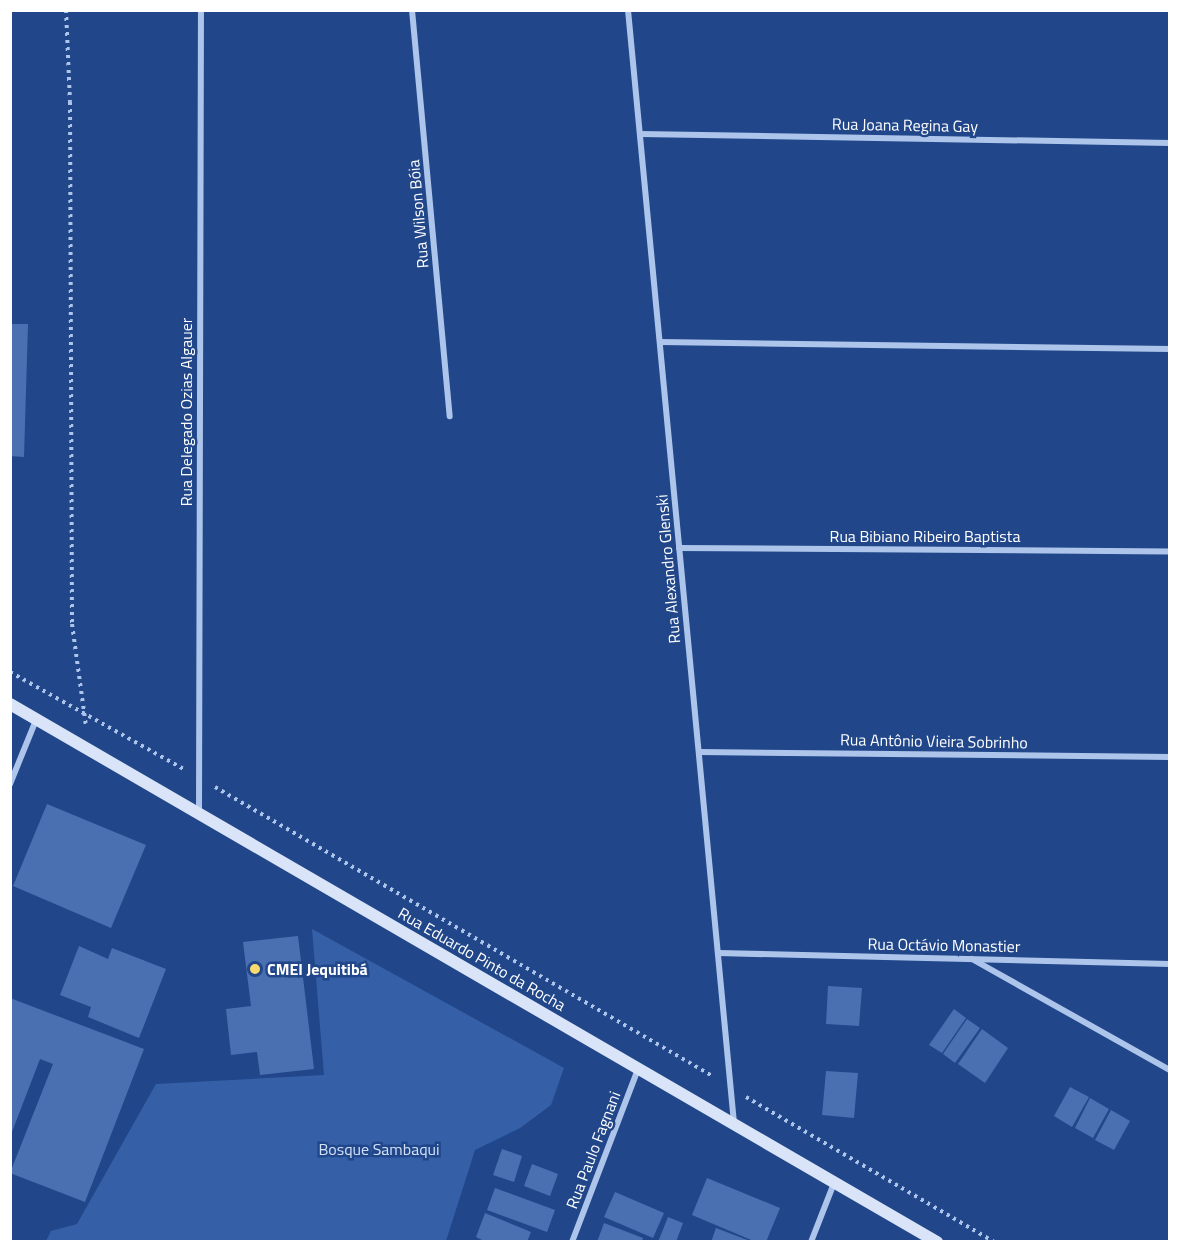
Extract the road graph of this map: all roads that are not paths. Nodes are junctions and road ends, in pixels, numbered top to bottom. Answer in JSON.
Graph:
{"nodes":[{"id":1,"x":201,"y":10,"type":"edge"},
{"id":2,"x":412,"y":10,"type":"edge"},
{"id":3,"x":628,"y":10,"type":"edge"},
{"id":4,"x":640,"y":134,"type":"junction"},
{"id":5,"x":1170,"y":143,"type":"edge"},
{"id":6,"x":660,"y":342,"type":"junction"},
{"id":7,"x":1170,"y":349,"type":"edge"},
{"id":8,"x":450,"y":416,"type":"dead end"},
{"id":9,"x":680,"y":548,"type":"junction"},
{"id":10,"x":1170,"y":551,"type":"edge"},
{"id":11,"x":10,"y":704,"type":"edge"},
{"id":12,"x":36,"y":719,"type":"junction"},
{"id":13,"x":699,"y":752,"type":"junction"},
{"id":14,"x":1170,"y":757,"type":"edge"},
{"id":15,"x":10,"y":784,"type":"edge"},
{"id":16,"x":199,"y":813,"type":"junction"},
{"id":17,"x":718,"y":953,"type":"junction"},
{"id":18,"x":972,"y":959,"type":"junction"},
{"id":19,"x":1170,"y":964,"type":"edge"},
{"id":20,"x":638,"y":1068,"type":"junction"},
{"id":21,"x":1170,"y":1070,"type":"edge"},
{"id":22,"x":734,"y":1124,"type":"junction"},
{"id":23,"x":834,"y":1182,"type":"junction"},
{"id":24,"x":572,"y":1242,"type":"edge"},
{"id":25,"x":811,"y":1242,"type":"edge"},
{"id":26,"x":937,"y":1242,"type":"edge"}],
"edges":[{"from":1,"to":16,"type":"street","name":"Rua Delegado Ozias Algauer"},
{"from":2,"to":8,"type":"street","name":"Rua Wilson Bóia"},
{"from":3,"to":4,"type":"street","name":"Rua Alexandro Glenski"},
{"from":4,"to":5,"type":"street","name":"Rua Joana Regina Gay"},
{"from":4,"to":6,"type":"street","name":"Rua Alexandro Glenski"},
{"from":6,"to":7,"type":"street"},
{"from":6,"to":9,"type":"street","name":"Rua Alexandro Glenski"},
{"from":9,"to":10,"type":"street","name":"Rua Bibiano Ribeiro Baptista"},
{"from":9,"to":13,"type":"street","name":"Rua Alexandro Glenski"},
{"from":11,"to":12,"type":"main road","name":"Rua Eduardo Pinto da Rocha"},
{"from":12,"to":15,"type":"street"},
{"from":12,"to":16,"type":"main road","name":"Rua Eduardo Pinto da Rocha"},
{"from":13,"to":14,"type":"street","name":"Rua Antônio Vieira Sobrinho"},
{"from":13,"to":17,"type":"street","name":"Rua Alexandro Glenski"},
{"from":16,"to":20,"type":"main road","name":"Rua Eduardo Pinto da Rocha"},
{"from":17,"to":18,"type":"street","name":"Rua Octávio Monastier"},
{"from":17,"to":22,"type":"street","name":"Rua Alexandro Glenski"},
{"from":18,"to":19,"type":"street","name":"Rua Octávio Monastier"},
{"from":18,"to":21,"type":"street"},
{"from":20,"to":22,"type":"main road","name":"Rua Eduardo Pinto da Rocha"},
{"from":20,"to":24,"type":"street","name":"Rua Paulo Fagnani"},
{"from":22,"to":23,"type":"main road","name":"Rua Eduardo Pinto da Rocha"},
{"from":23,"to":25,"type":"street"},
{"from":23,"to":26,"type":"main road","name":"Rua Eduardo Pinto da Rocha"}]}
